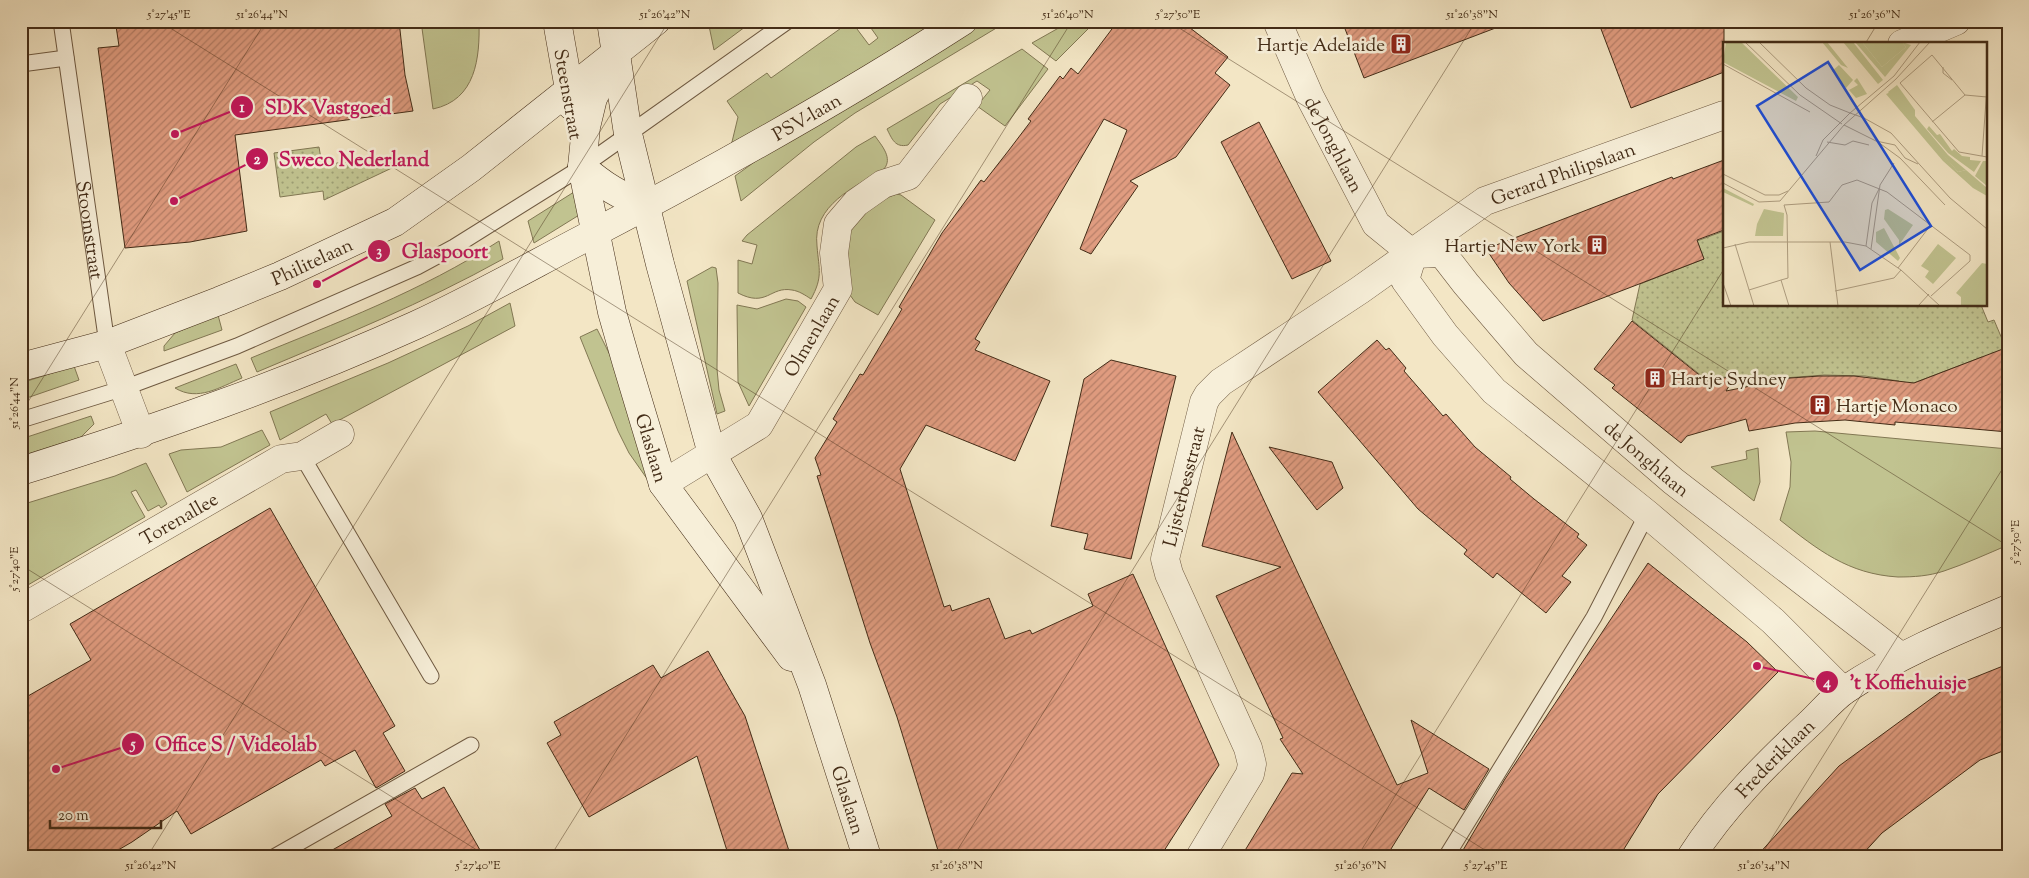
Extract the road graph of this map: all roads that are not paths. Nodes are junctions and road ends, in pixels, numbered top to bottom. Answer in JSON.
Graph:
{"nodes":[{"id":1,"x":61,"y":21,"type":"edge"},
{"id":2,"x":557,"y":21,"type":"edge"},
{"id":3,"x":610,"y":21,"type":"edge"},
{"id":4,"x":656,"y":21,"type":"edge"},
{"id":5,"x":788,"y":21,"type":"edge"},
{"id":6,"x":963,"y":21,"type":"edge"},
{"id":7,"x":1277,"y":21,"type":"edge"},
{"id":8,"x":1956,"y":21,"type":"edge"},
{"id":9,"x":1907,"y":42,"type":"edge"},
{"id":10,"x":617,"y":53,"type":"junction"},
{"id":11,"x":66,"y":58,"type":"junction"},
{"id":12,"x":21,"y":64,"type":"edge"},
{"id":13,"x":581,"y":95,"type":"junction"},
{"id":14,"x":968,"y":98,"type":"dead end"},
{"id":15,"x":1723,"y":116,"type":"edge"},
{"id":16,"x":628,"y":134,"type":"junction"},
{"id":17,"x":582,"y":167,"type":"junction"},
{"id":18,"x":646,"y":206,"type":"junction"},
{"id":19,"x":596,"y":233,"type":"junction"},
{"id":20,"x":1413,"y":254,"type":"junction"},
{"id":21,"x":107,"y":344,"type":"junction"},
{"id":22,"x":21,"y":367,"type":"edge"},
{"id":23,"x":124,"y":388,"type":"junction"},
{"id":24,"x":21,"y":420,"type":"edge"},
{"id":25,"x":141,"y":434,"type":"junction"},
{"id":26,"x":340,"y":434,"type":"dead end"},
{"id":27,"x":712,"y":454,"type":"junction"},
{"id":28,"x":302,"y":456,"type":"junction"},
{"id":29,"x":21,"y":471,"type":"edge"},
{"id":30,"x":1673,"y":481,"type":"junction"},
{"id":31,"x":663,"y":484,"type":"junction"},
{"id":32,"x":1646,"y":514,"type":"junction"},
{"id":33,"x":21,"y":609,"type":"edge"},
{"id":34,"x":2008,"y":609,"type":"edge"},
{"id":35,"x":1900,"y":656,"type":"junction"},
{"id":36,"x":431,"y":676,"type":"dead end"},
{"id":37,"x":812,"y":685,"type":"junction"},
{"id":38,"x":1843,"y":691,"type":"junction"},
{"id":39,"x":471,"y":746,"type":"dead end"},
{"id":40,"x":274,"y":857,"type":"edge"},
{"id":41,"x":867,"y":857,"type":"edge"},
{"id":42,"x":1200,"y":857,"type":"edge"},
{"id":43,"x":1446,"y":857,"type":"edge"},
{"id":44,"x":1691,"y":857,"type":"edge"}],
"edges":[{"from":1,"to":11,"type":"lane","name":"Stoomstraat"},
{"from":2,"to":13,"type":"street","name":"Steenstraat"},
{"from":3,"to":10,"type":"street"},
{"from":4,"to":10,"type":"street"},
{"from":5,"to":16,"type":"lane"},
{"from":6,"to":18,"type":"street","name":"PSV-laan"},
{"from":7,"to":20,"type":"street","name":"de Jonghlaan"},
{"from":8,"to":9,"type":"street"},
{"from":10,"to":13,"type":"street","name":"Philitelaan"},
{"from":10,"to":16,"type":"street","name":"Glaslaan"},
{"from":11,"to":12,"type":"lane"},
{"from":11,"to":21,"type":"lane","name":"Stoomstraat"},
{"from":13,"to":16,"type":"street","name":"Glaslaan"},
{"from":13,"to":17,"type":"street","name":"Steenstraat"},
{"from":13,"to":21,"type":"street","name":"Philitelaan"},
{"from":14,"to":27,"type":"street","name":"Olmenlaan"},
{"from":15,"to":20,"type":"street","name":"Gerard Philipslaan"},
{"from":16,"to":17,"type":"lane"},
{"from":16,"to":18,"type":"street","name":"Glaslaan"},
{"from":17,"to":18,"type":"street"},
{"from":17,"to":19,"type":"street","name":"Glaslaan"},
{"from":17,"to":23,"type":"lane"},
{"from":18,"to":19,"type":"street"},
{"from":18,"to":27,"type":"street","name":"Glaslaan"},
{"from":19,"to":25,"type":"street"},
{"from":19,"to":31,"type":"street","name":"Glaslaan"},
{"from":20,"to":30,"type":"street","name":"de Jonghlaan"},
{"from":20,"to":32,"type":"street"},
{"from":20,"to":42,"type":"street","name":"Lijsterbesstraat"},
{"from":21,"to":22,"type":"street","name":"Philitelaan"},
{"from":21,"to":23,"type":"street","name":"Stoomstraat"},
{"from":23,"to":24,"type":"lane"},
{"from":23,"to":25,"type":"street","name":"Stoomstraat"},
{"from":25,"to":29,"type":"street"},
{"from":26,"to":28,"type":"street","name":"Torenallee"},
{"from":27,"to":31,"type":"street","name":"Olmenlaan"},
{"from":27,"to":37,"type":"street","name":"Glaslaan"},
{"from":28,"to":33,"type":"street","name":"Torenallee"},
{"from":28,"to":36,"type":"lane"},
{"from":30,"to":32,"type":"street"},
{"from":30,"to":35,"type":"street","name":"de Jonghlaan"},
{"from":31,"to":37,"type":"street","name":"Glaslaan"},
{"from":32,"to":38,"type":"street"},
{"from":32,"to":43,"type":"lane"},
{"from":34,"to":35,"type":"street","name":"Frederiklaan"},
{"from":35,"to":38,"type":"street","name":"Frederiklaan"},
{"from":37,"to":41,"type":"street","name":"Glaslaan"},
{"from":38,"to":44,"type":"street","name":"Frederiklaan"},
{"from":39,"to":40,"type":"lane"}]}
